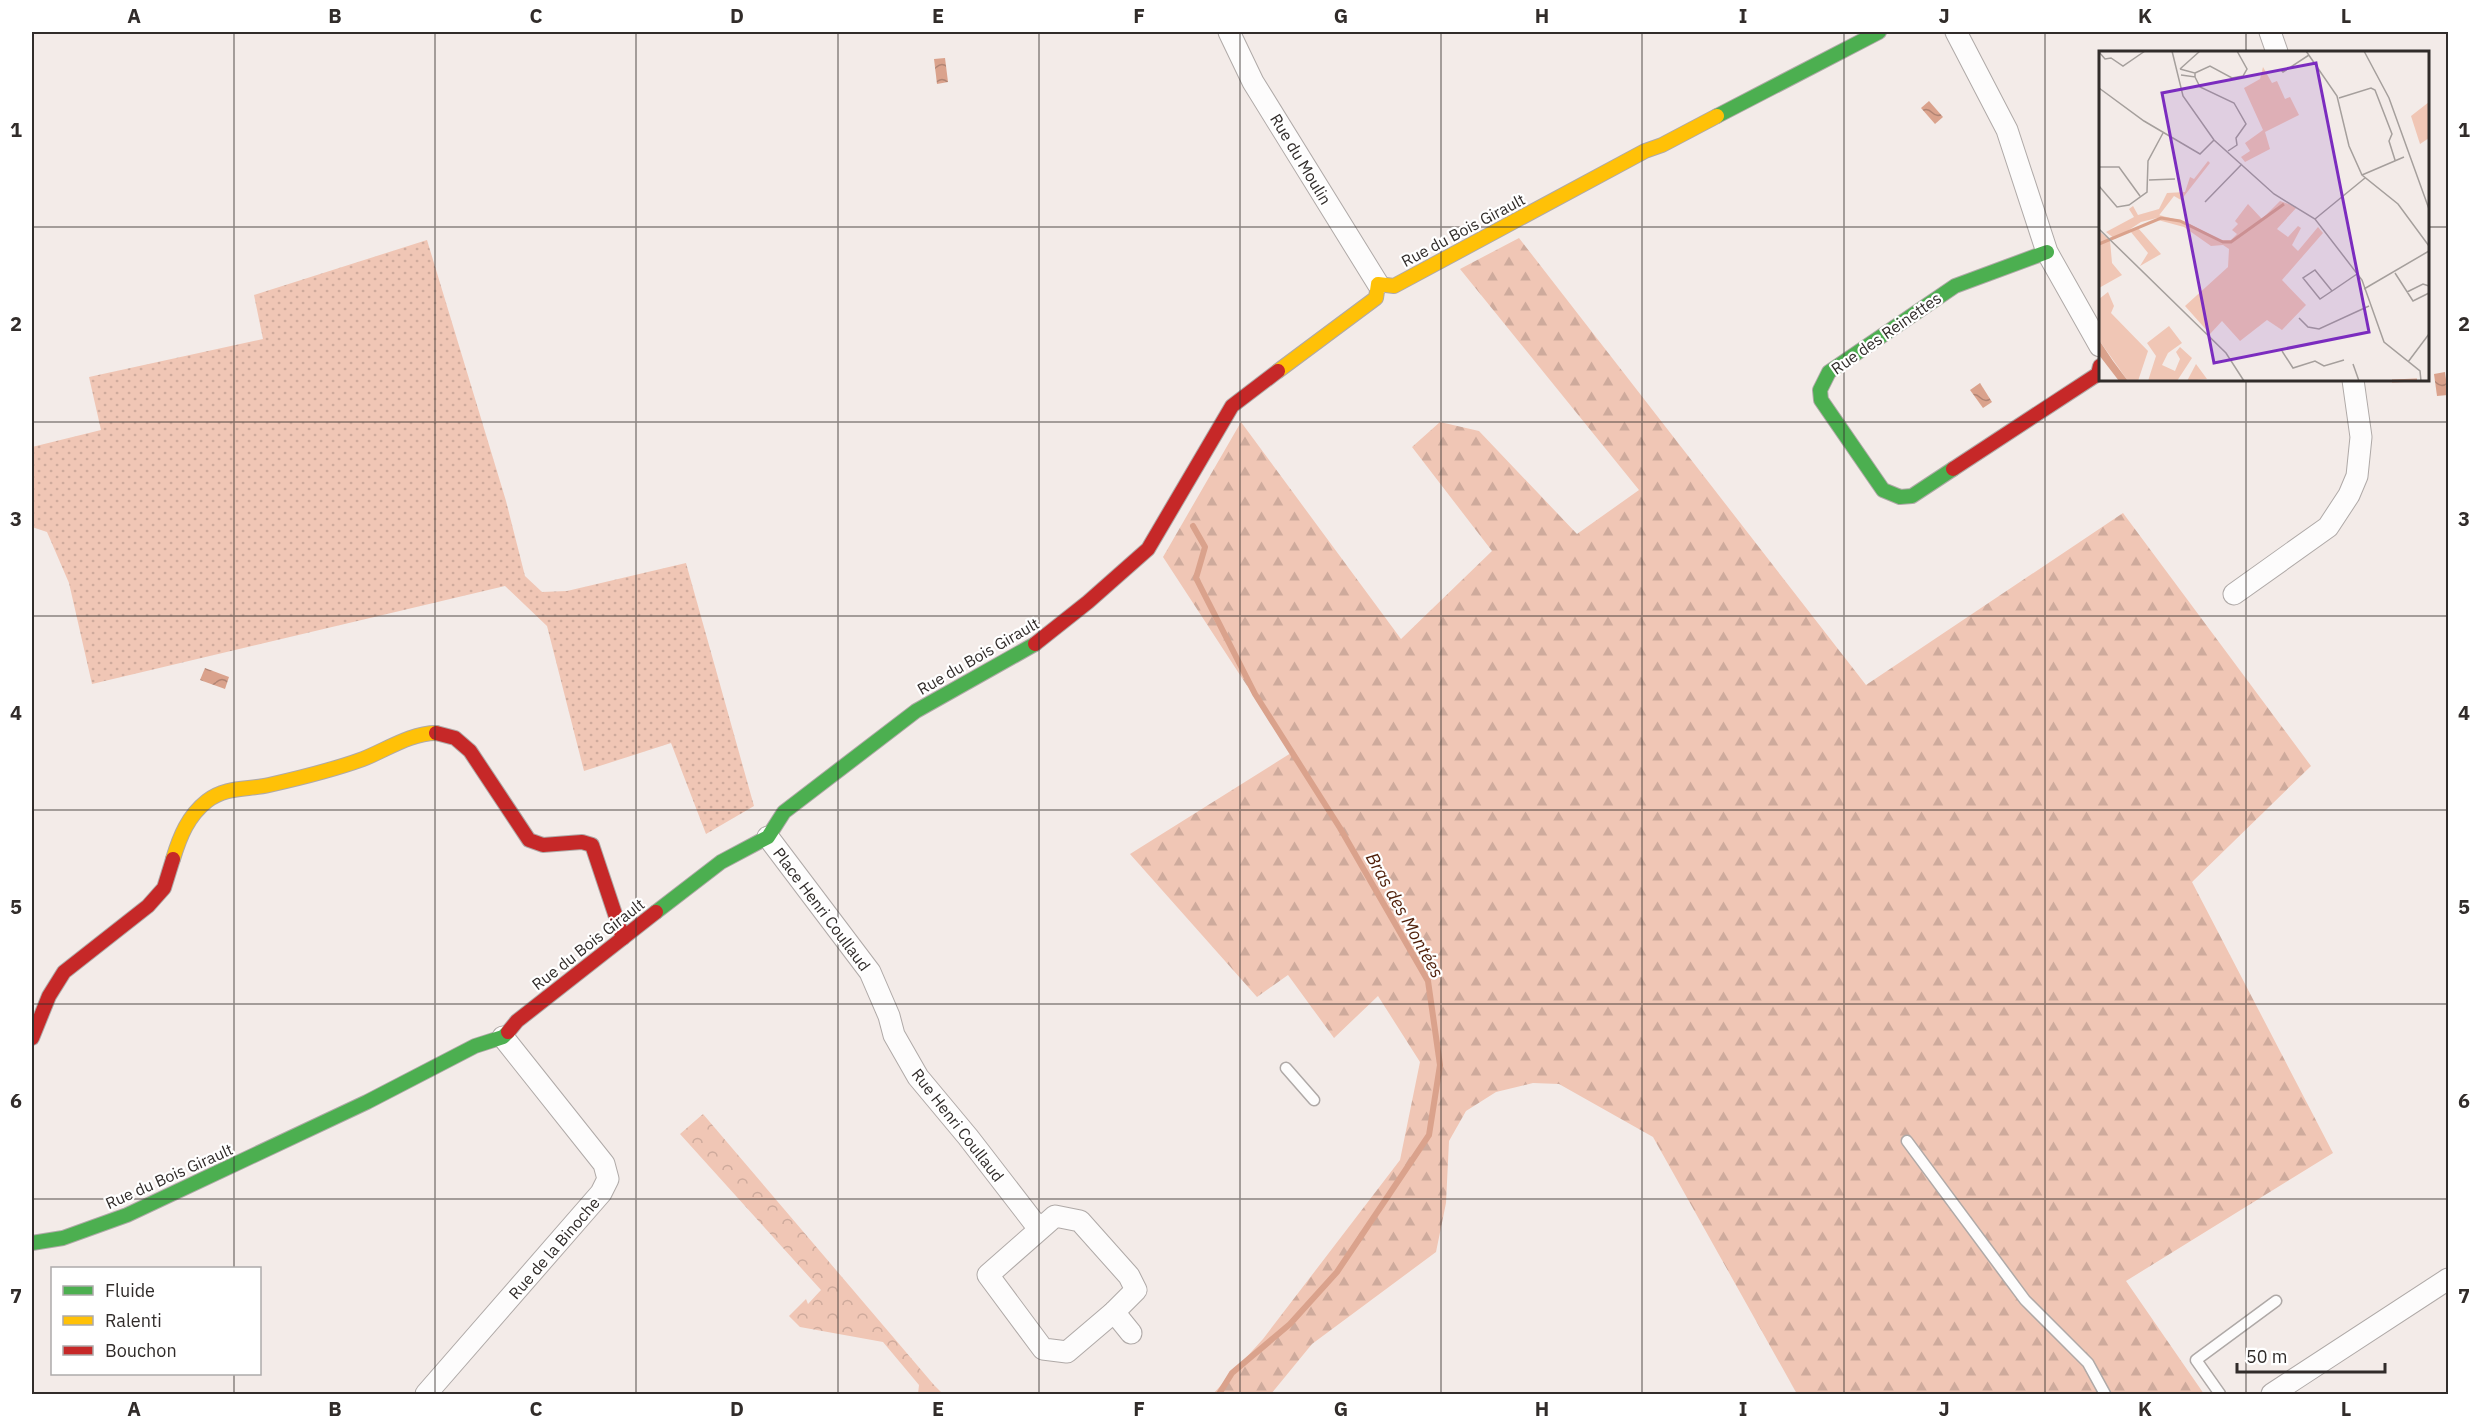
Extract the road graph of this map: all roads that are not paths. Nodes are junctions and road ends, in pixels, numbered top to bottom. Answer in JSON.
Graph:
{"nodes":[{"id":1,"x":1230,"y":32,"type":"edge"},
{"id":2,"x":1879,"y":32,"type":"edge"},
{"id":3,"x":1956,"y":32,"type":"edge"},
{"id":4,"x":2270,"y":32,"type":"edge"},
{"id":5,"x":2277,"y":51,"type":"edge"},
{"id":6,"x":2047,"y":252,"type":"junction"},
{"id":7,"x":1378,"y":284,"type":"junction"},
{"id":8,"x":2099,"y":344,"type":"edge"},
{"id":9,"x":2099,"y":370,"type":"edge"},
{"id":10,"x":2353,"y":381,"type":"edge"},
{"id":11,"x":2234,"y":594,"type":"dead end"},
{"id":12,"x":768,"y":837,"type":"junction"},
{"id":13,"x":623,"y":938,"type":"junction"},
{"id":14,"x":889,"y":1016,"type":"joint"},
{"id":15,"x":502,"y":1037,"type":"junction"},
{"id":16,"x":32,"y":1038,"type":"edge"},
{"id":17,"x":1286,"y":1068,"type":"dead end"},
{"id":18,"x":1314,"y":1100,"type":"dead end"},
{"id":19,"x":1907,"y":1141,"type":"dead end"},
{"id":20,"x":1039,"y":1229,"type":"junction"},
{"id":21,"x":32,"y":1243,"type":"edge"},
{"id":22,"x":2448,"y":1279,"type":"edge"},
{"id":23,"x":2276,"y":1301,"type":"dead end"},
{"id":24,"x":1114,"y":1312,"type":"junction"},
{"id":25,"x":1131,"y":1333,"type":"dead end"},
{"id":26,"x":426,"y":1395,"type":"edge"},
{"id":27,"x":2105,"y":1395,"type":"edge"},
{"id":28,"x":2220,"y":1395,"type":"edge"},
{"id":29,"x":2272,"y":1395,"type":"edge"}],
"edges":[{"from":1,"to":7,"type":"street","name":"Rue du Moulin"},
{"from":2,"to":7,"type":"street","name":"Rue du Bois Girault"},
{"from":3,"to":6,"type":"street"},
{"from":4,"to":5,"type":"street"},
{"from":6,"to":8,"type":"street"},
{"from":6,"to":9,"type":"street","name":"Rue des Reinettes"},
{"from":7,"to":12,"type":"street","name":"Rue du Bois Girault"},
{"from":10,"to":11,"type":"street"},
{"from":12,"to":13,"type":"street","name":"Rue du Bois Girault"},
{"from":12,"to":14,"type":"street","name":"Place Henri Coullaud"},
{"from":13,"to":15,"type":"street","name":"Rue du Bois Girault"},
{"from":13,"to":16,"type":"street"},
{"from":14,"to":20,"type":"street","name":"Rue Henri Coullaud"},
{"from":15,"to":21,"type":"street","name":"Rue du Bois Girault"},
{"from":15,"to":26,"type":"street","name":"Rue de la Binoche"},
{"from":17,"to":18,"type":"lane"},
{"from":19,"to":27,"type":"lane"},
{"from":20,"to":24,"type":"street"},
{"from":20,"to":24,"type":"street"},
{"from":22,"to":29,"type":"street"},
{"from":23,"to":28,"type":"lane"},
{"from":24,"to":25,"type":"street"}]}
